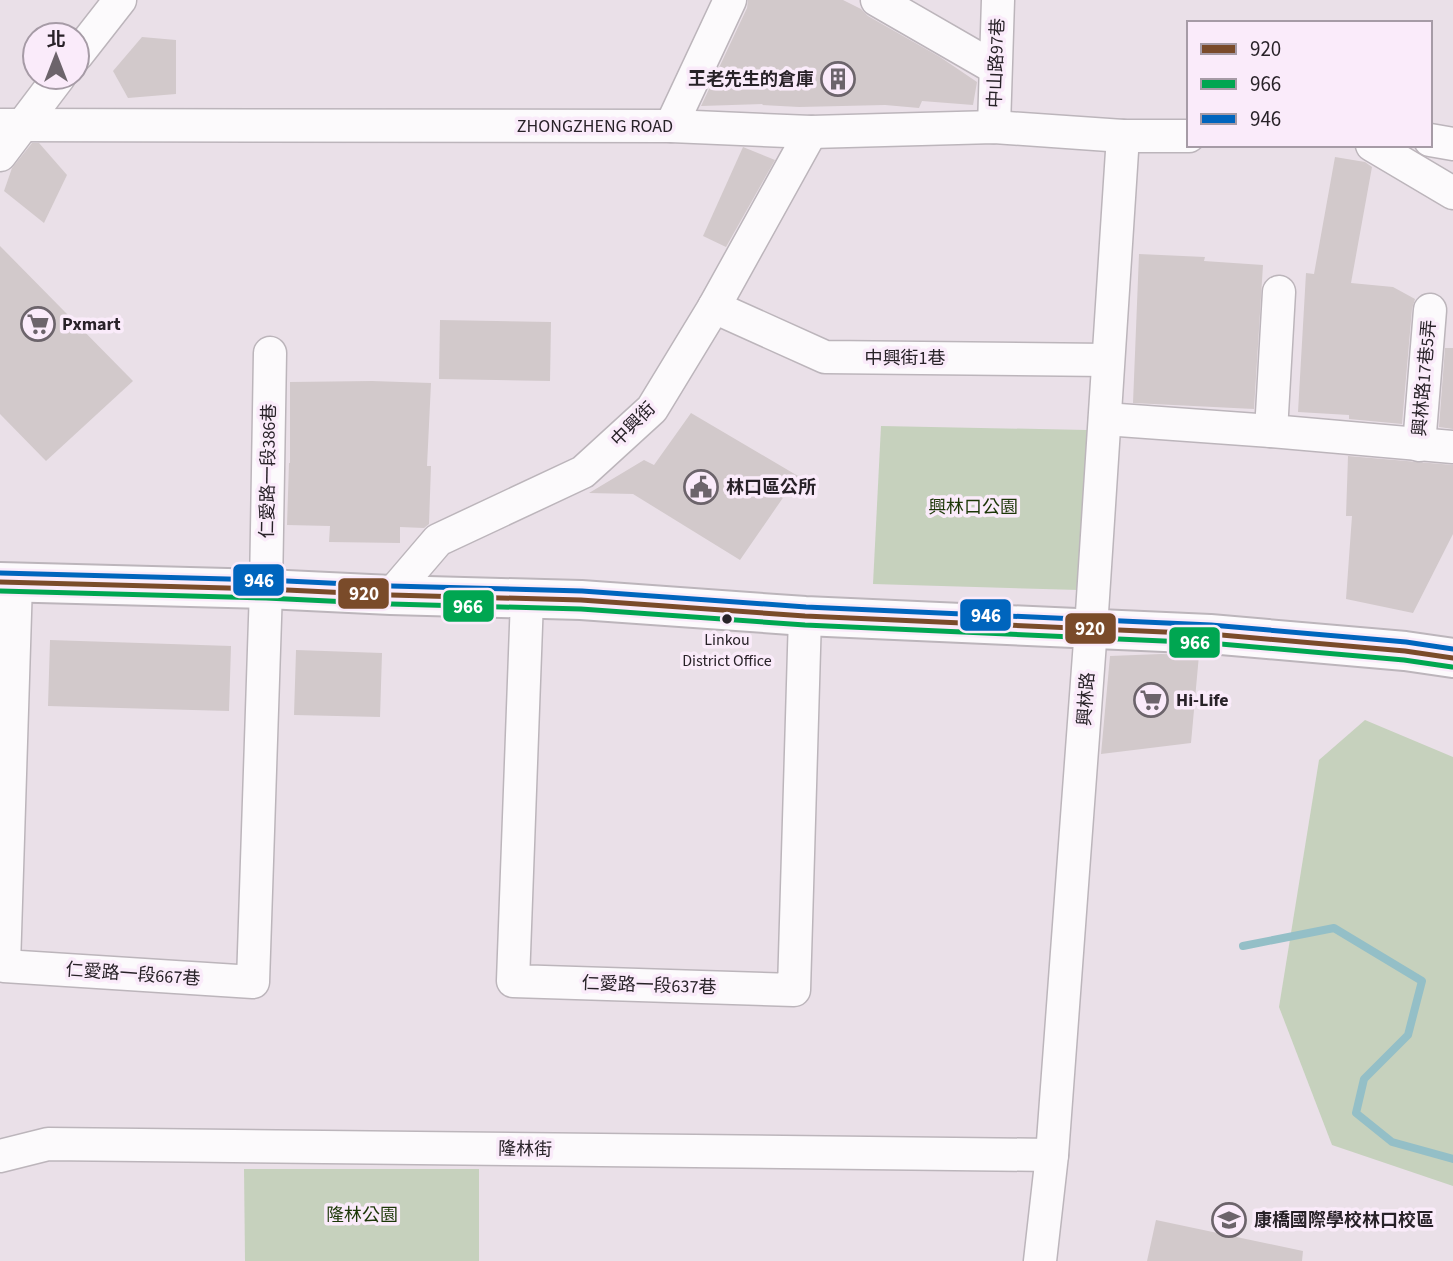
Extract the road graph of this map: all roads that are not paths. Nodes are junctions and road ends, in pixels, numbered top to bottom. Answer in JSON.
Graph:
{"nodes":[{"id":1,"x":120,"y":0,"type":"edge"},
{"id":2,"x":730,"y":0,"type":"edge"},
{"id":3,"x":877,"y":0,"type":"edge"},
{"id":4,"x":998,"y":0,"type":"edge"},
{"id":5,"x":91,"y":37,"type":"edge"},
{"id":6,"x":995,"y":68,"type":"junction"},
{"id":7,"x":45,"y":91,"type":"edge"},
{"id":8,"x":11,"y":126,"type":"edge"},
{"id":9,"x":671,"y":126,"type":"junction"},
{"id":10,"x":994,"y":127,"type":"junction"},
{"id":11,"x":811,"y":132,"type":"junction"},
{"id":12,"x":1123,"y":136,"type":"junction"},
{"id":13,"x":1187,"y":136,"type":"edge"},
{"id":14,"x":1432,"y":140,"type":"edge"},
{"id":15,"x":1453,"y":144,"type":"edge"},
{"id":16,"x":1375,"y":147,"type":"edge"},
{"id":17,"x":0,"y":155,"type":"edge"},
{"id":18,"x":1453,"y":193,"type":"edge"},
{"id":19,"x":1279,"y":292,"type":"dead end"},
{"id":20,"x":714,"y":307,"type":"junction"},
{"id":21,"x":1430,"y":310,"type":"dead end"},
{"id":22,"x":271,"y":352,"type":"dead end"},
{"id":23,"x":1108,"y":360,"type":"junction"},
{"id":24,"x":1105,"y":419,"type":"junction"},
{"id":25,"x":1271,"y":431,"type":"junction"},
{"id":26,"x":1419,"y":445,"type":"junction"},
{"id":27,"x":1453,"y":447,"type":"edge"},
{"id":28,"x":8,"y":582,"type":"edge"},
{"id":29,"x":266,"y":589,"type":"junction"},
{"id":30,"x":391,"y":596,"type":"junction"},
{"id":31,"x":527,"y":599,"type":"junction"},
{"id":32,"x":804,"y":616,"type":"junction"},
{"id":33,"x":1091,"y":628,"type":"junction"},
{"id":34,"x":1453,"y":658,"type":"edge"},
{"id":35,"x":1052,"y":1155,"type":"junction"},
{"id":36,"x":0,"y":1156,"type":"edge"},
{"id":37,"x":1040,"y":1261,"type":"edge"}],
"edges":[{"from":1,"to":5,"type":"street"},
{"from":2,"to":9,"type":"street"},
{"from":3,"to":6,"type":"street"},
{"from":4,"to":6,"type":"street","name":"中山路97巷"},
{"from":6,"to":10,"type":"street","name":"中山路97巷"},
{"from":7,"to":8,"type":"street"},
{"from":8,"to":9,"type":"street","name":"ZHONGZHENG ROAD"},
{"from":8,"to":17,"type":"street"},
{"from":9,"to":11,"type":"street","name":"ZHONGZHENG ROAD"},
{"from":10,"to":11,"type":"street","name":"ZHONGZHENG ROAD"},
{"from":10,"to":12,"type":"street","name":"ZHONGZHENG ROAD"},
{"from":11,"to":20,"type":"street","name":"中興街"},
{"from":12,"to":13,"type":"street","name":"ZHONGZHENG ROAD"},
{"from":12,"to":23,"type":"street","name":"興林路"},
{"from":14,"to":15,"type":"street"},
{"from":16,"to":18,"type":"street"},
{"from":19,"to":25,"type":"street"},
{"from":20,"to":23,"type":"street","name":"中興街1巷"},
{"from":20,"to":30,"type":"street","name":"中興街"},
{"from":21,"to":26,"type":"street","name":"興林路17巷5弄"},
{"from":22,"to":29,"type":"street","name":"仁愛路一段386巷"},
{"from":23,"to":24,"type":"street","name":"興林路"},
{"from":24,"to":25,"type":"street"},
{"from":24,"to":33,"type":"street","name":"興林路"},
{"from":25,"to":26,"type":"street"},
{"from":26,"to":27,"type":"street"},
{"from":28,"to":29,"type":"main road"},
{"from":28,"to":29,"type":"street","name":"仁愛路一段667巷"},
{"from":29,"to":30,"type":"main road"},
{"from":30,"to":31,"type":"main road"},
{"from":31,"to":32,"type":"main road"},
{"from":31,"to":32,"type":"street","name":"仁愛路一段637巷"},
{"from":32,"to":33,"type":"main road"},
{"from":33,"to":34,"type":"main road"},
{"from":33,"to":35,"type":"street","name":"興林路"},
{"from":35,"to":36,"type":"street","name":"隆林街"},
{"from":35,"to":37,"type":"street","name":"興林路"}]}
